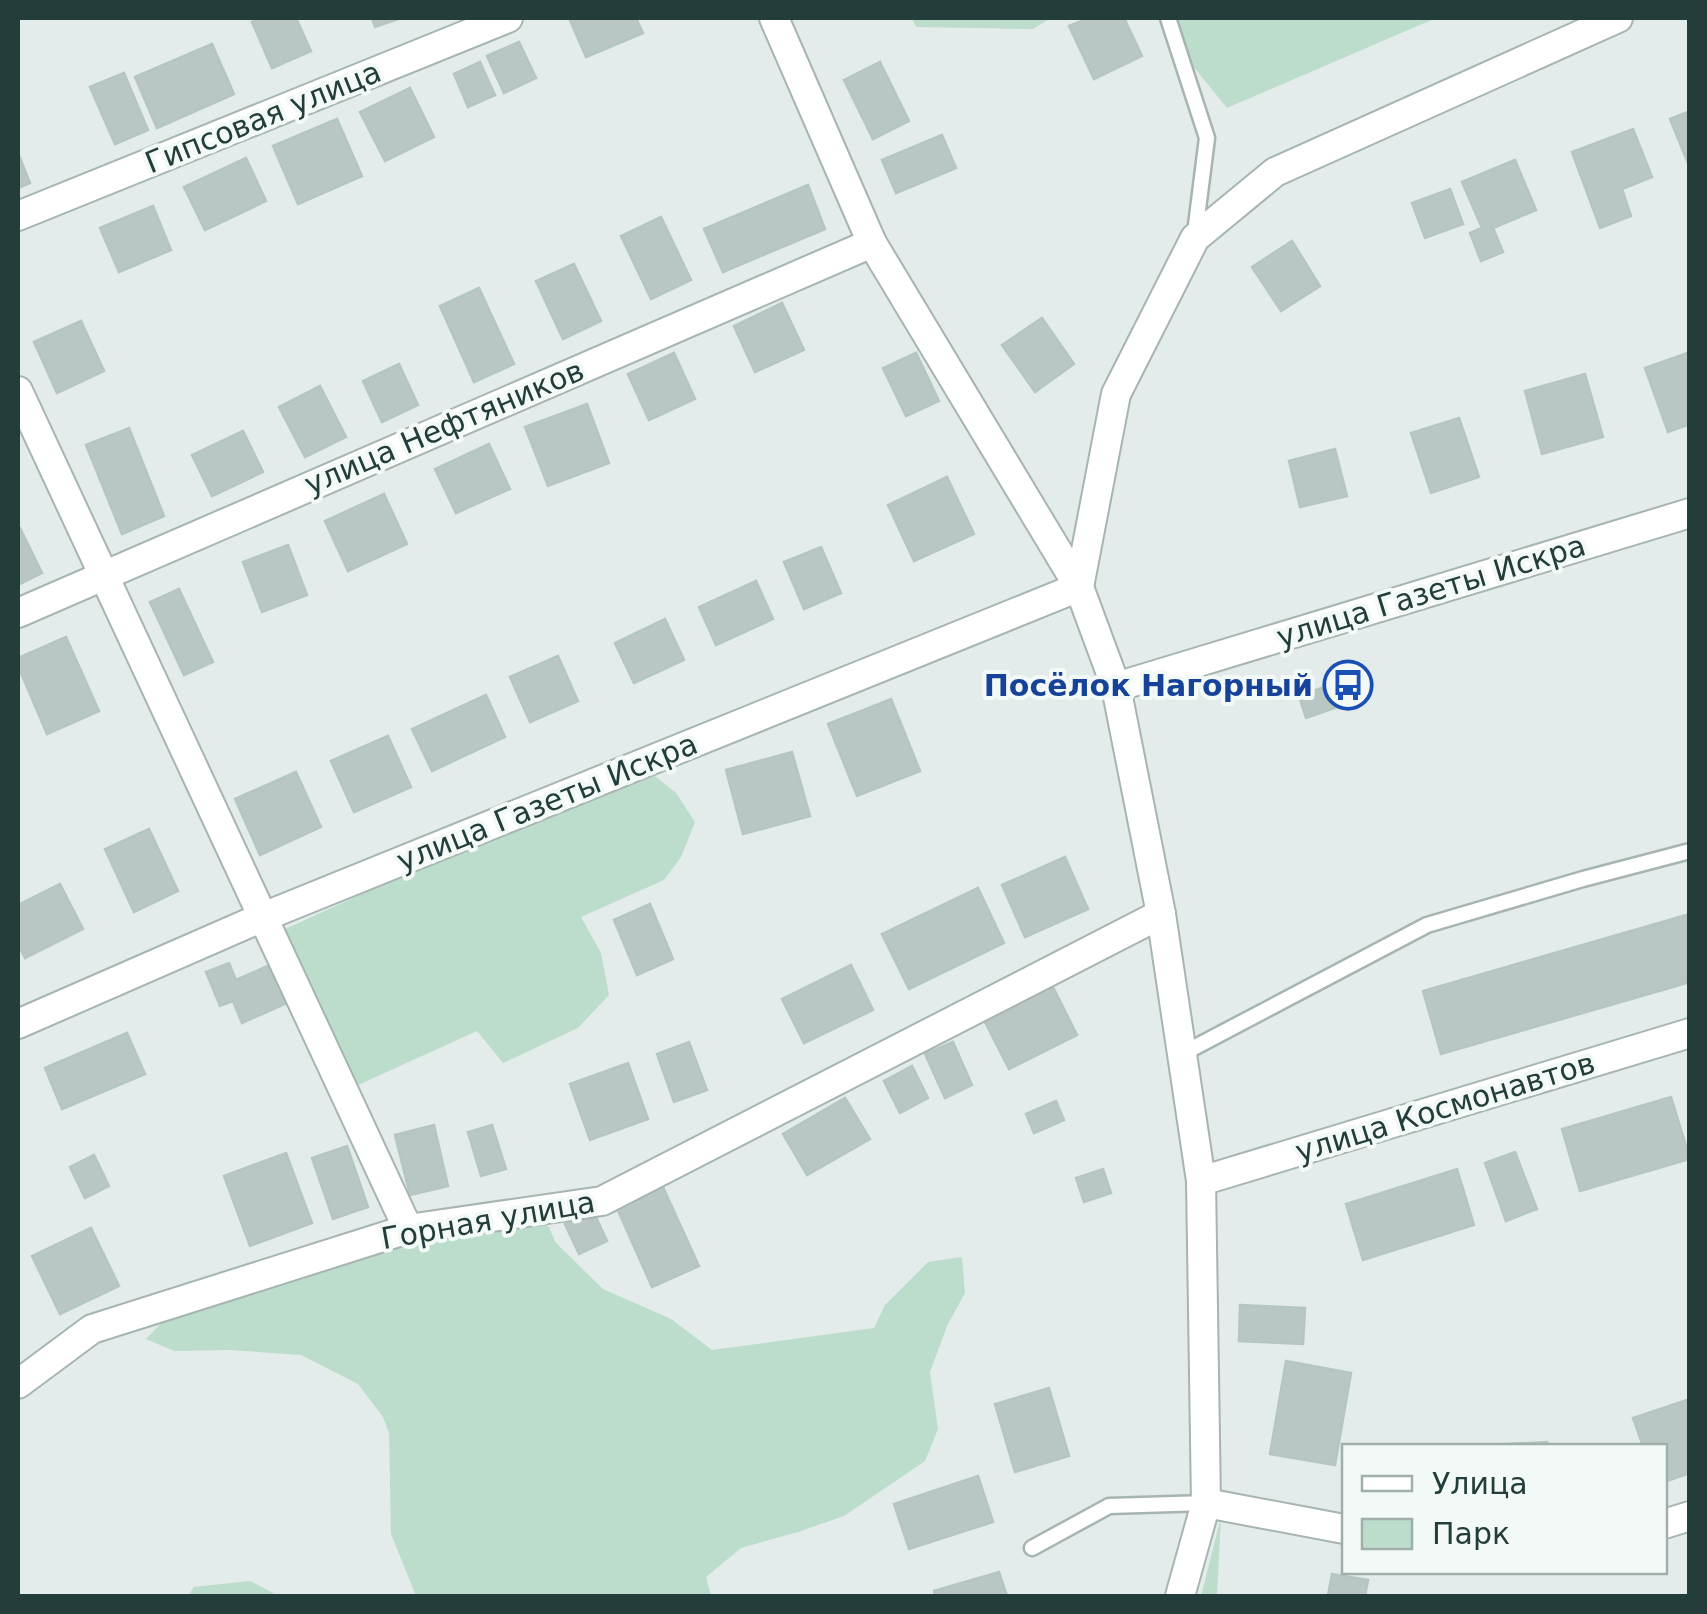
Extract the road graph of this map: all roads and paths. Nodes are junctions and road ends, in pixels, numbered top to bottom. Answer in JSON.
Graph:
{"nodes":[{"id":1,"x":508,"y":18,"type":"edge"},
{"id":2,"x":774,"y":18,"type":"edge"},
{"id":3,"x":1168,"y":18,"type":"edge"},
{"id":4,"x":1618,"y":18,"type":"edge"},
{"id":5,"x":18,"y":216,"type":"edge"},
{"id":6,"x":1195,"y":238,"type":"junction"},
{"id":7,"x":872,"y":242,"type":"junction"},
{"id":8,"x":18,"y":391,"type":"edge"},
{"id":9,"x":1690,"y":512,"type":"edge"},
{"id":10,"x":103,"y":574,"type":"junction"},
{"id":11,"x":1078,"y":587,"type":"junction"},
{"id":12,"x":18,"y":613,"type":"edge"},
{"id":13,"x":1116,"y":687,"type":"junction"},
{"id":14,"x":1690,"y":850,"type":"edge"},
{"id":15,"x":1161,"y":914,"type":"junction"},
{"id":16,"x":263,"y":917,"type":"junction"},
{"id":17,"x":18,"y":1024,"type":"edge"},
{"id":18,"x":1690,"y":1033,"type":"edge"},
{"id":19,"x":1182,"y":1054,"type":"junction"},
{"id":20,"x":1202,"y":1181,"type":"junction"},
{"id":21,"x":408,"y":1229,"type":"junction"},
{"id":22,"x":18,"y":1384,"type":"edge"},
{"id":23,"x":1206,"y":1503,"type":"junction"},
{"id":24,"x":1342,"y":1529,"type":"edge"},
{"id":25,"x":1032,"y":1548,"type":"dead end"},
{"id":26,"x":1180,"y":1596,"type":"edge"}],
"edges":[{"from":1,"to":5,"type":"street","name":"Гипсовая улица"},
{"from":2,"to":7,"type":"street"},
{"from":3,"to":6,"type":"lane"},
{"from":4,"to":6,"type":"street"},
{"from":6,"to":11,"type":"street"},
{"from":7,"to":10,"type":"street","name":"улица Нефтяников"},
{"from":7,"to":11,"type":"street"},
{"from":8,"to":10,"type":"street"},
{"from":9,"to":13,"type":"street","name":"улица Газеты Искра"},
{"from":10,"to":12,"type":"street","name":"улица Нефтяников"},
{"from":10,"to":16,"type":"street"},
{"from":11,"to":13,"type":"street"},
{"from":11,"to":16,"type":"street","name":"улица Газеты Искра"},
{"from":13,"to":15,"type":"street"},
{"from":14,"to":19,"type":"lane"},
{"from":15,"to":19,"type":"street"},
{"from":15,"to":21,"type":"street","name":"Горная улица"},
{"from":16,"to":17,"type":"street","name":"улица Газеты Искра"},
{"from":16,"to":21,"type":"street"},
{"from":18,"to":20,"type":"street","name":"улица Космонавтов"},
{"from":19,"to":20,"type":"street"},
{"from":20,"to":23,"type":"street"},
{"from":21,"to":22,"type":"street","name":"Горная улица"},
{"from":23,"to":24,"type":"street"},
{"from":23,"to":25,"type":"lane"},
{"from":23,"to":26,"type":"street"}]}
